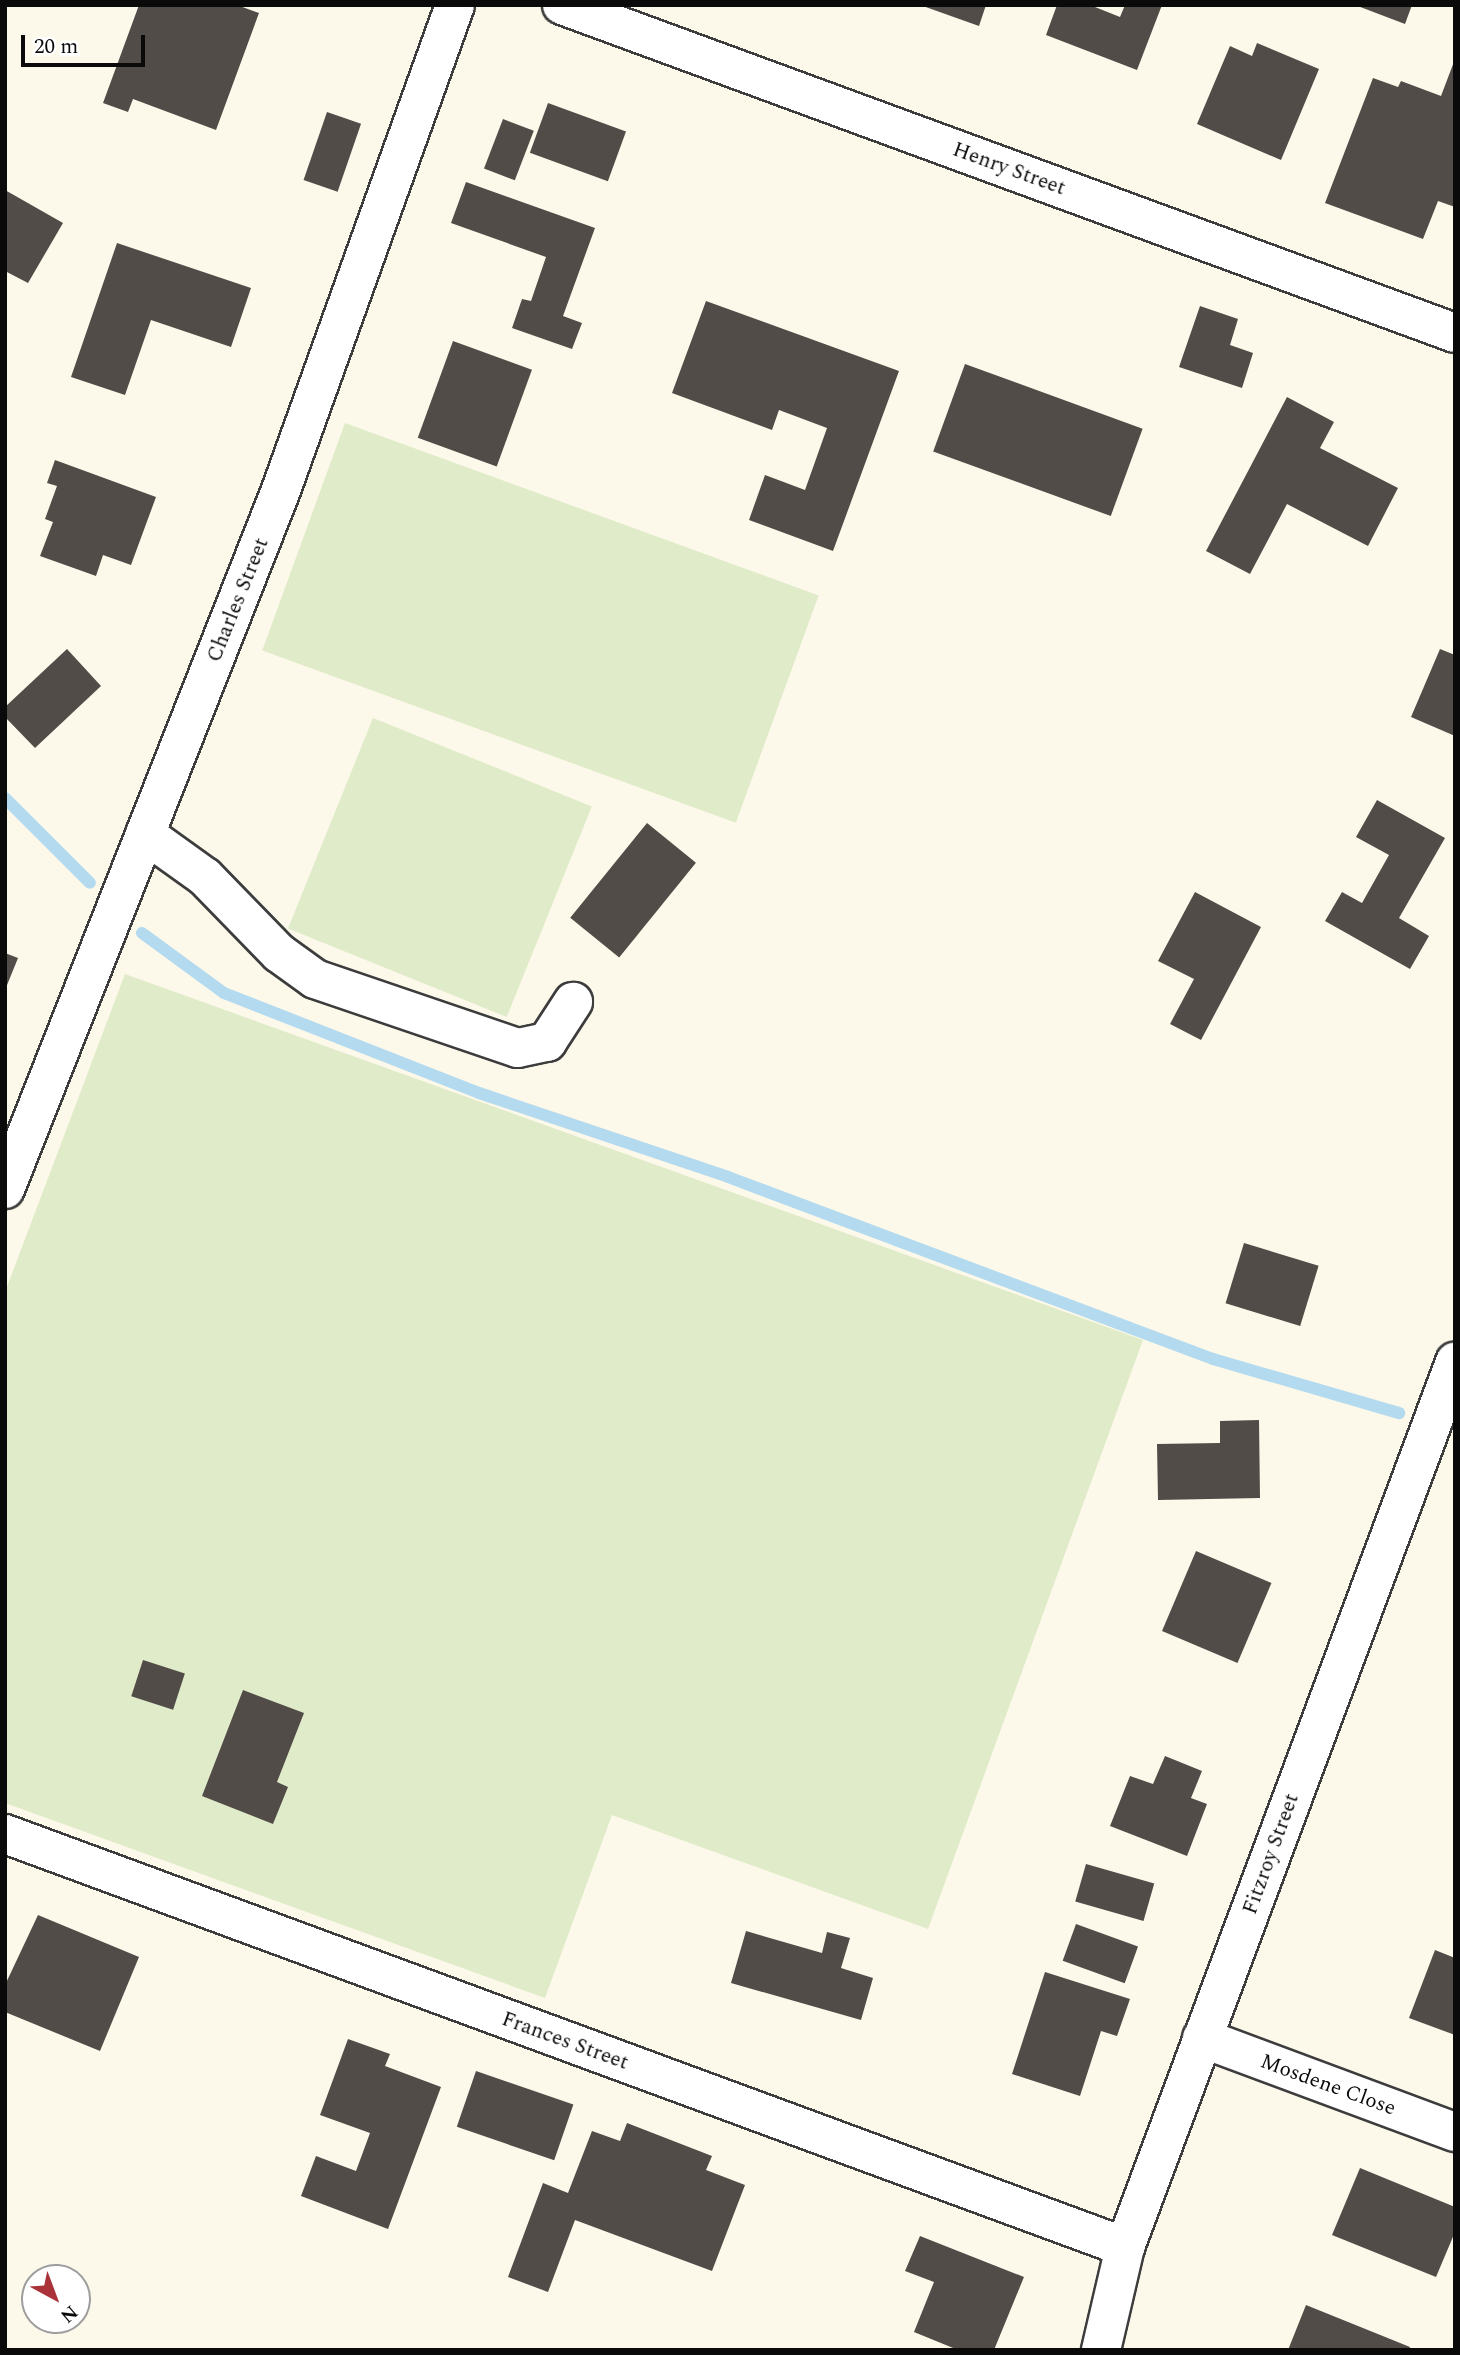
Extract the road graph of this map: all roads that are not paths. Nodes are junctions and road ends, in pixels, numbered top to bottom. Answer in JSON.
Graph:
{"nodes":[{"id":1,"x":456,"y":5,"type":"edge"},
{"id":2,"x":562,"y":5,"type":"edge"},
{"id":3,"x":1455,"y":333,"type":"edge"},
{"id":4,"x":145,"y":834,"type":"junction"},
{"id":5,"x":573,"y":1002,"type":"dead end"},
{"id":6,"x":8,"y":1175,"type":"edge"},
{"id":7,"x":1455,"y":1362,"type":"edge"},
{"id":8,"x":5,"y":1834,"type":"edge"},
{"id":9,"x":1202,"y":2038,"type":"junction"},
{"id":10,"x":1455,"y":2132,"type":"edge"},
{"id":11,"x":1125,"y":2247,"type":"junction"},
{"id":12,"x":1101,"y":2350,"type":"edge"}],
"edges":[{"from":1,"to":4,"type":"street","name":"Charles Street"},
{"from":2,"to":3,"type":"street","name":"Henry Street"},
{"from":4,"to":5,"type":"street"},
{"from":4,"to":6,"type":"street","name":"Charles Street"},
{"from":7,"to":9,"type":"street","name":"Fitzroy Street"},
{"from":8,"to":11,"type":"street","name":"Frances Street"},
{"from":9,"to":10,"type":"street","name":"Mosdene Close"},
{"from":9,"to":11,"type":"street","name":"Fitzroy Street"},
{"from":11,"to":12,"type":"street","name":"Fitzroy Street"}]}
